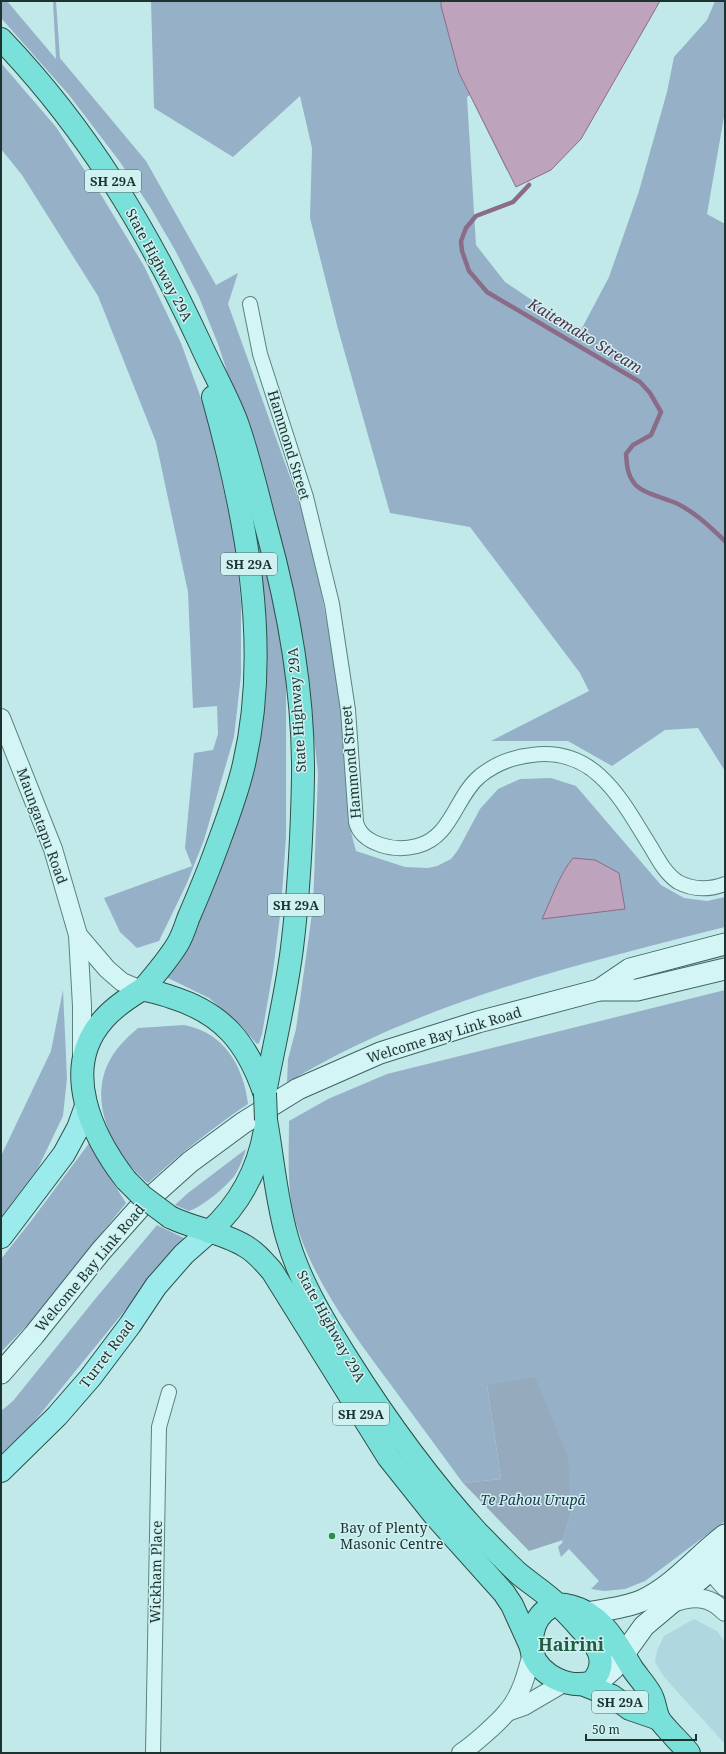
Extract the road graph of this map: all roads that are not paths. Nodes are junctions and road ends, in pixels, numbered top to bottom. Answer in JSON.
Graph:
{"nodes":[{"id":1,"x":1,"y":39,"type":"edge"},
{"id":2,"x":250,"y":304,"type":"dead end"},
{"id":3,"x":198,"y":340,"type":"junction"},
{"id":4,"x":1,"y":718,"type":"edge"},
{"id":5,"x":725,"y":884,"type":"edge"},
{"id":6,"x":78,"y":935,"type":"junction"},
{"id":7,"x":725,"y":944,"type":"edge"},
{"id":8,"x":725,"y":969,"type":"edge"},
{"id":9,"x":142,"y":989,"type":"junction"},
{"id":10,"x":599,"y":990,"type":"junction"},
{"id":11,"x":83,"y":1064,"type":"junction"},
{"id":12,"x":265,"y":1093,"type":"junction"},
{"id":13,"x":86,"y":1106,"type":"junction"},
{"id":14,"x":266,"y":1131,"type":"junction"},
{"id":15,"x":209,"y":1232,"type":"junction"},
{"id":16,"x":1,"y":1237,"type":"edge"},
{"id":17,"x":1,"y":1373,"type":"edge"},
{"id":18,"x":169,"y":1392,"type":"dead end"},
{"id":19,"x":1,"y":1472,"type":"edge"},
{"id":20,"x":725,"y":1534,"type":"edge"},
{"id":21,"x":718,"y":1564,"type":"edge"},
{"id":22,"x":688,"y":1568,"type":"junction"},
{"id":23,"x":725,"y":1587,"type":"edge"},
{"id":24,"x":672,"y":1602,"type":"junction"},
{"id":25,"x":558,"y":1604,"type":"junction"},
{"id":26,"x":586,"y":1612,"type":"junction"},
{"id":27,"x":725,"y":1612,"type":"edge"},
{"id":28,"x":532,"y":1650,"type":"junction"},
{"id":29,"x":624,"y":1654,"type":"junction"},
{"id":30,"x":580,"y":1683,"type":"junction"},
{"id":31,"x":507,"y":1712,"type":"junction"},
{"id":32,"x":659,"y":1719,"type":"junction"},
{"id":33,"x":153,"y":1753,"type":"edge"},
{"id":34,"x":461,"y":1753,"type":"edge"},
{"id":35,"x":689,"y":1753,"type":"edge"}],
"edges":[{"from":1,"to":3,"type":"highway","name":"State Highway 29A","number":"SH 29A"},
{"from":2,"to":5,"type":"street","name":"Hammond Street"},
{"from":3,"to":9,"type":"highway","name":"State Highway 29A","number":"SH 29A"},
{"from":3,"to":12,"type":"highway","name":"State Highway 29A","number":"SH 29A"},
{"from":4,"to":6,"type":"street","name":"Maungatapu Road"},
{"from":6,"to":9,"type":"street","name":"Maungatapu Road"},
{"from":6,"to":11,"type":"street","name":"Maungatapu Road"},
{"from":7,"to":10,"type":"main road","name":"Welcome Bay Link Road"},
{"from":8,"to":10,"type":"main road","name":"Welcome Bay Link Road"},
{"from":9,"to":11,"type":"highway","number":"SH 29A"},
{"from":9,"to":12,"type":"highway","number":"SH 29A"},
{"from":10,"to":17,"type":"main road","name":"Welcome Bay Link Road"},
{"from":11,"to":13,"type":"highway","number":"SH 29A"},
{"from":12,"to":14,"type":"highway","number":"SH 29A","bridge":true},
{"from":13,"to":15,"type":"highway","number":"SH 29A","bridge":true},
{"from":13,"to":16,"type":"main road"},
{"from":14,"to":15,"type":"highway","number":"SH 29A"},
{"from":14,"to":25,"type":"highway","name":"State Highway 29A","number":"SH 29A"},
{"from":15,"to":19,"type":"main road","name":"Turret Road"},
{"from":15,"to":28,"type":"highway","name":"State Highway 29A","number":"SH 29A"},
{"from":18,"to":33,"type":"street","name":"Wickham Place"},
{"from":20,"to":22,"type":"main road"},
{"from":21,"to":22,"type":"street"},
{"from":21,"to":23,"type":"street"},
{"from":21,"to":24,"type":"main road"},
{"from":22,"to":26,"type":"main road"},
{"from":24,"to":27,"type":"street"},
{"from":24,"to":29,"type":"main road"},
{"from":25,"to":26,"type":"highway","number":"SH 29A"},
{"from":25,"to":28,"type":"highway"},
{"from":25,"to":30,"type":"highway","number":"SH 29A"},
{"from":26,"to":29,"type":"highway","number":"SH 29A"},
{"from":28,"to":30,"type":"highway","number":"SH 29A"},
{"from":28,"to":31,"type":"street"},
{"from":29,"to":30,"type":"main road"},
{"from":29,"to":32,"type":"highway","number":"SH 29A"},
{"from":30,"to":31,"type":"street"},
{"from":30,"to":32,"type":"highway","number":"SH 29A"},
{"from":31,"to":34,"type":"street"},
{"from":32,"to":35,"type":"highway","number":"SH 29A"}]}
